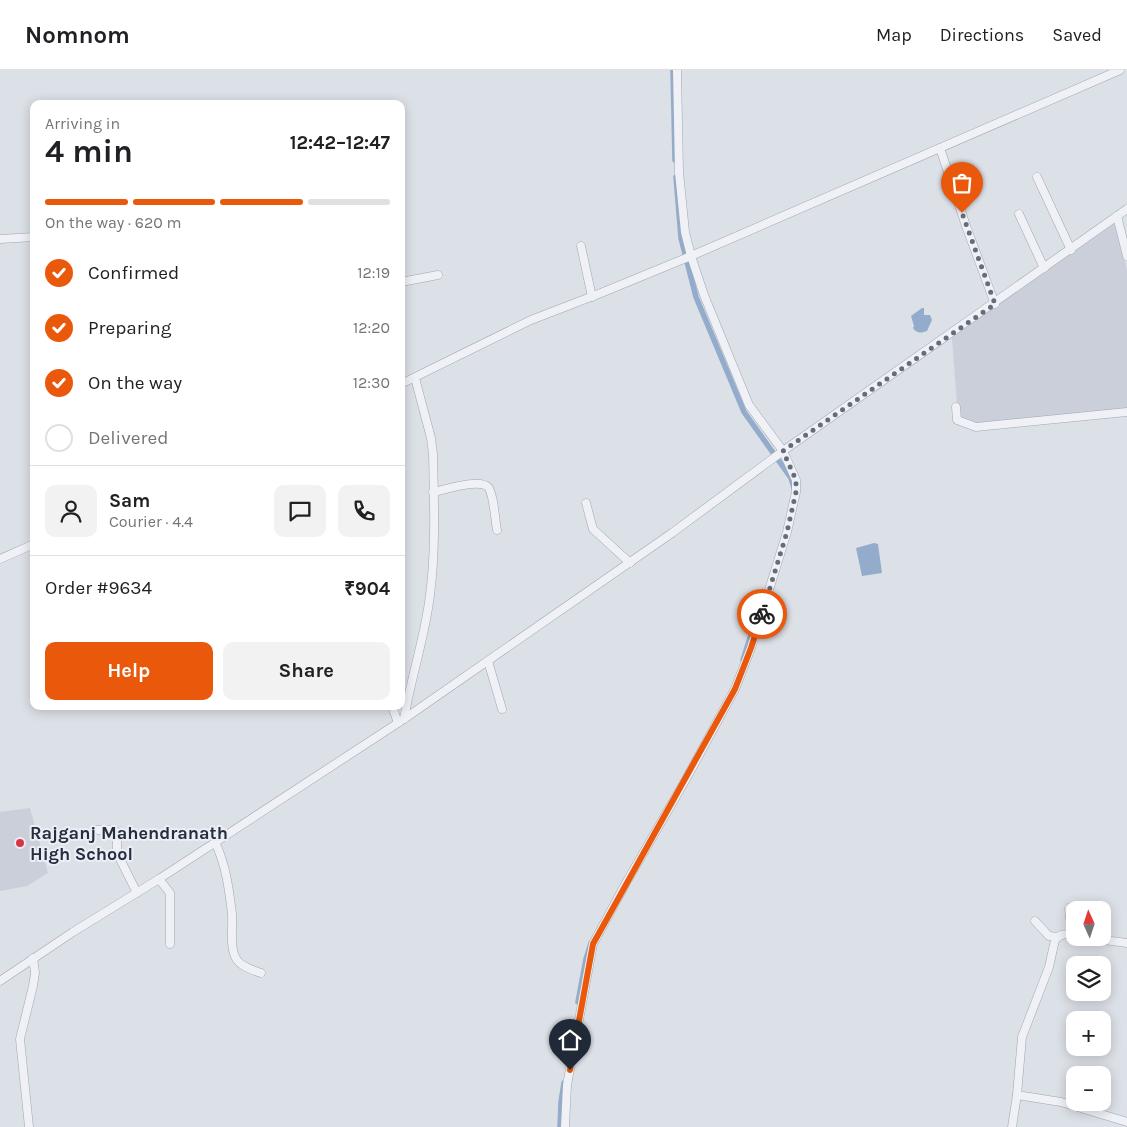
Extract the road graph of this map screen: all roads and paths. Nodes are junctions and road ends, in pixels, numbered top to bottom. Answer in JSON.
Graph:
{"nodes":[{"id":1,"x":677,"y":70,"type":"edge"},
{"id":2,"x":1120,"y":70,"type":"edge"},
{"id":3,"x":940,"y":148,"type":"junction"},
{"id":4,"x":1036,"y":177,"type":"dead end"},
{"id":5,"x":1127,"y":209,"type":"edge"},
{"id":6,"x":1019,"y":214,"type":"dead end"},
{"id":7,"x":1117,"y":216,"type":"junction"},
{"id":8,"x":30,"y":237,"type":"edge"},
{"id":9,"x":0,"y":239,"type":"edge"},
{"id":10,"x":581,"y":246,"type":"dead end"},
{"id":11,"x":1071,"y":250,"type":"junction"},
{"id":12,"x":1127,"y":256,"type":"edge"},
{"id":13,"x":687,"y":258,"type":"junction"},
{"id":14,"x":1044,"y":268,"type":"junction"},
{"id":15,"x":438,"y":275,"type":"dead end"},
{"id":16,"x":405,"y":281,"type":"edge"},
{"id":17,"x":592,"y":297,"type":"junction"},
{"id":18,"x":995,"y":304,"type":"junction"},
{"id":19,"x":415,"y":378,"type":"junction"},
{"id":20,"x":405,"y":382,"type":"edge"},
{"id":21,"x":956,"y":407,"type":"dead end"},
{"id":22,"x":1127,"y":412,"type":"edge"},
{"id":23,"x":779,"y":455,"type":"junction"},
{"id":24,"x":434,"y":492,"type":"junction"},
{"id":25,"x":586,"y":503,"type":"dead end"},
{"id":26,"x":497,"y":530,"type":"dead end"},
{"id":27,"x":30,"y":546,"type":"edge"},
{"id":28,"x":0,"y":558,"type":"edge"},
{"id":29,"x":630,"y":563,"type":"junction"},
{"id":30,"x":488,"y":661,"type":"junction"},
{"id":31,"x":405,"y":706,"type":"edge"},
{"id":32,"x":502,"y":709,"type":"dead end"},
{"id":33,"x":394,"y":710,"type":"edge"},
{"id":34,"x":404,"y":710,"type":"edge"},
{"id":35,"x":401,"y":721,"type":"junction"},
{"id":36,"x":97,"y":830,"type":"dead end"},
{"id":37,"x":215,"y":842,"type":"junction"},
{"id":38,"x":159,"y":879,"type":"junction"},
{"id":39,"x":137,"y":893,"type":"junction"},
{"id":40,"x":1035,"y":921,"type":"dead end"},
{"id":41,"x":1066,"y":934,"type":"edge"},
{"id":42,"x":1058,"y":937,"type":"junction"},
{"id":43,"x":1111,"y":941,"type":"edge"},
{"id":44,"x":1127,"y":943,"type":"edge"},
{"id":45,"x":170,"y":944,"type":"dead end"},
{"id":46,"x":33,"y":958,"type":"junction"},
{"id":47,"x":260,"y":973,"type":"dead end"},
{"id":48,"x":0,"y":981,"type":"edge"},
{"id":49,"x":1017,"y":1095,"type":"junction"},
{"id":50,"x":1127,"y":1122,"type":"edge"},
{"id":51,"x":29,"y":1127,"type":"edge"},
{"id":52,"x":565,"y":1127,"type":"edge"},
{"id":53,"x":1012,"y":1127,"type":"edge"}],
"edges":[{"from":1,"to":13,"type":"street"},
{"from":2,"to":3,"type":"street"},
{"from":3,"to":13,"type":"street"},
{"from":3,"to":18,"type":"street"},
{"from":4,"to":11,"type":"street"},
{"from":5,"to":7,"type":"street"},
{"from":6,"to":14,"type":"street"},
{"from":7,"to":11,"type":"street"},
{"from":7,"to":12,"type":"street"},
{"from":8,"to":9,"type":"street"},
{"from":10,"to":17,"type":"street"},
{"from":11,"to":14,"type":"street"},
{"from":13,"to":17,"type":"street"},
{"from":13,"to":23,"type":"street"},
{"from":14,"to":18,"type":"street"},
{"from":15,"to":16,"type":"street"},
{"from":17,"to":19,"type":"street"},
{"from":18,"to":23,"type":"street"},
{"from":19,"to":20,"type":"street"},
{"from":19,"to":24,"type":"street"},
{"from":21,"to":22,"type":"street"},
{"from":23,"to":29,"type":"street"},
{"from":23,"to":52,"type":"street"},
{"from":24,"to":26,"type":"street"},
{"from":24,"to":31,"type":"street"},
{"from":25,"to":29,"type":"street"},
{"from":27,"to":28,"type":"street"},
{"from":29,"to":30,"type":"street"},
{"from":30,"to":32,"type":"street"},
{"from":30,"to":35,"type":"street"},
{"from":33,"to":35,"type":"street"},
{"from":34,"to":35,"type":"street"},
{"from":35,"to":37,"type":"street"},
{"from":36,"to":39,"type":"street"},
{"from":37,"to":38,"type":"street"},
{"from":37,"to":47,"type":"street"},
{"from":38,"to":39,"type":"street"},
{"from":38,"to":45,"type":"street"},
{"from":39,"to":46,"type":"street"},
{"from":40,"to":42,"type":"street"},
{"from":41,"to":42,"type":"street"},
{"from":42,"to":49,"type":"street"},
{"from":43,"to":44,"type":"street"},
{"from":46,"to":48,"type":"street"},
{"from":46,"to":51,"type":"street"},
{"from":49,"to":50,"type":"street"},
{"from":49,"to":53,"type":"street"}]}
